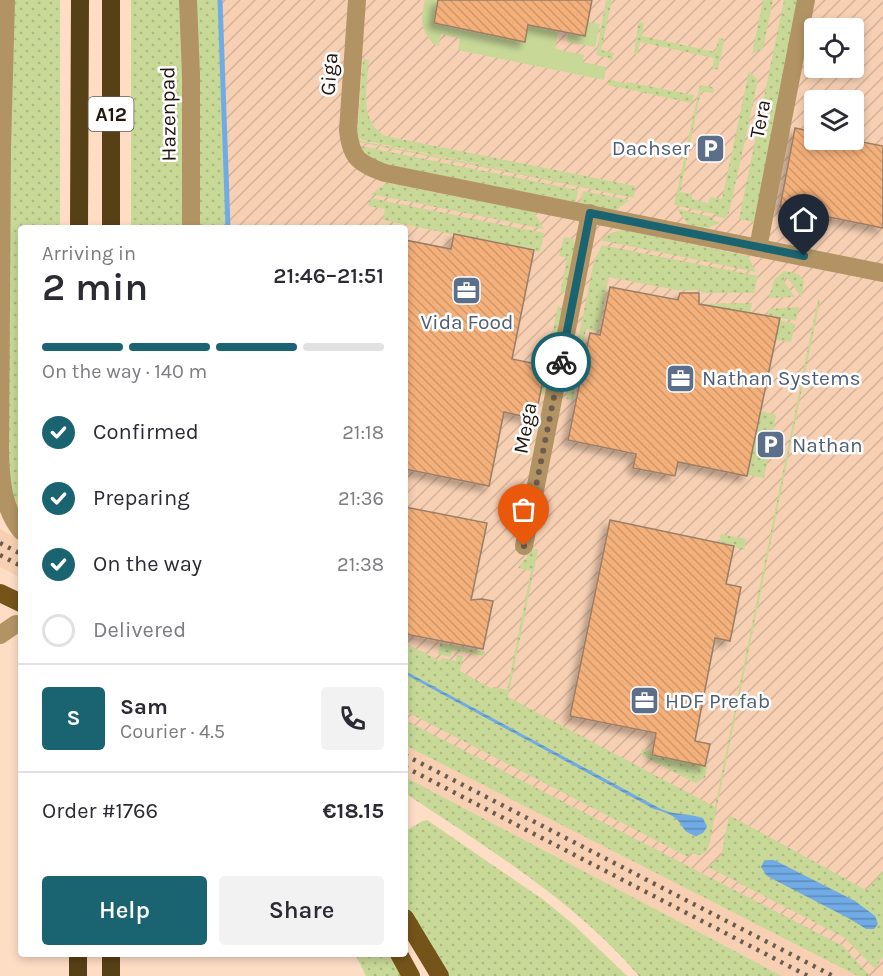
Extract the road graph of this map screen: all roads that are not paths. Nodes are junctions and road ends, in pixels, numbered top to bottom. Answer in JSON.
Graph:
{"nodes":[{"id":1,"x":6,"y":0,"type":"edge"},
{"id":2,"x":80,"y":0,"type":"edge"},
{"id":3,"x":111,"y":0,"type":"edge"},
{"id":4,"x":188,"y":0,"type":"edge"},
{"id":5,"x":357,"y":0,"type":"edge"},
{"id":6,"x":806,"y":0,"type":"edge"},
{"id":7,"x":590,"y":213,"type":"junction"},
{"id":8,"x":79,"y":225,"type":"edge"},
{"id":9,"x":111,"y":225,"type":"edge"},
{"id":10,"x":191,"y":225,"type":"edge"},
{"id":11,"x":759,"y":248,"type":"junction"},
{"id":12,"x":883,"y":273,"type":"edge"},
{"id":13,"x":18,"y":526,"type":"edge"},
{"id":14,"x":524,"y":546,"type":"dead end"},
{"id":15,"x":0,"y":593,"type":"edge"},
{"id":16,"x":18,"y":602,"type":"edge"},
{"id":17,"x":16,"y":624,"type":"dead end"},
{"id":18,"x":0,"y":635,"type":"edge"},
{"id":19,"x":408,"y":923,"type":"edge"},
{"id":20,"x":78,"y":957,"type":"edge"},
{"id":21,"x":111,"y":957,"type":"edge"},
{"id":22,"x":401,"y":957,"type":"edge"},
{"id":23,"x":78,"y":976,"type":"edge"},
{"id":24,"x":111,"y":976,"type":"edge"},
{"id":25,"x":411,"y":976,"type":"edge"},
{"id":26,"x":440,"y":976,"type":"edge"}],
"edges":[{"from":1,"to":13,"type":"street"},
{"from":2,"to":8,"type":"highway","number":"A12"},
{"from":3,"to":9,"type":"highway","number":"A12"},
{"from":4,"to":10,"type":"street","name":"Hazenpad"},
{"from":5,"to":7,"type":"street","name":"Giga"},
{"from":6,"to":11,"type":"street","name":"Tera"},
{"from":7,"to":11,"type":"street"},
{"from":7,"to":14,"type":"street","name":"Mega"},
{"from":11,"to":12,"type":"street"},
{"from":15,"to":16,"type":"main road"},
{"from":17,"to":18,"type":"street"},
{"from":19,"to":26,"type":"main road"},
{"from":20,"to":23,"type":"highway"},
{"from":21,"to":24,"type":"highway"},
{"from":22,"to":25,"type":"main road"}]}
